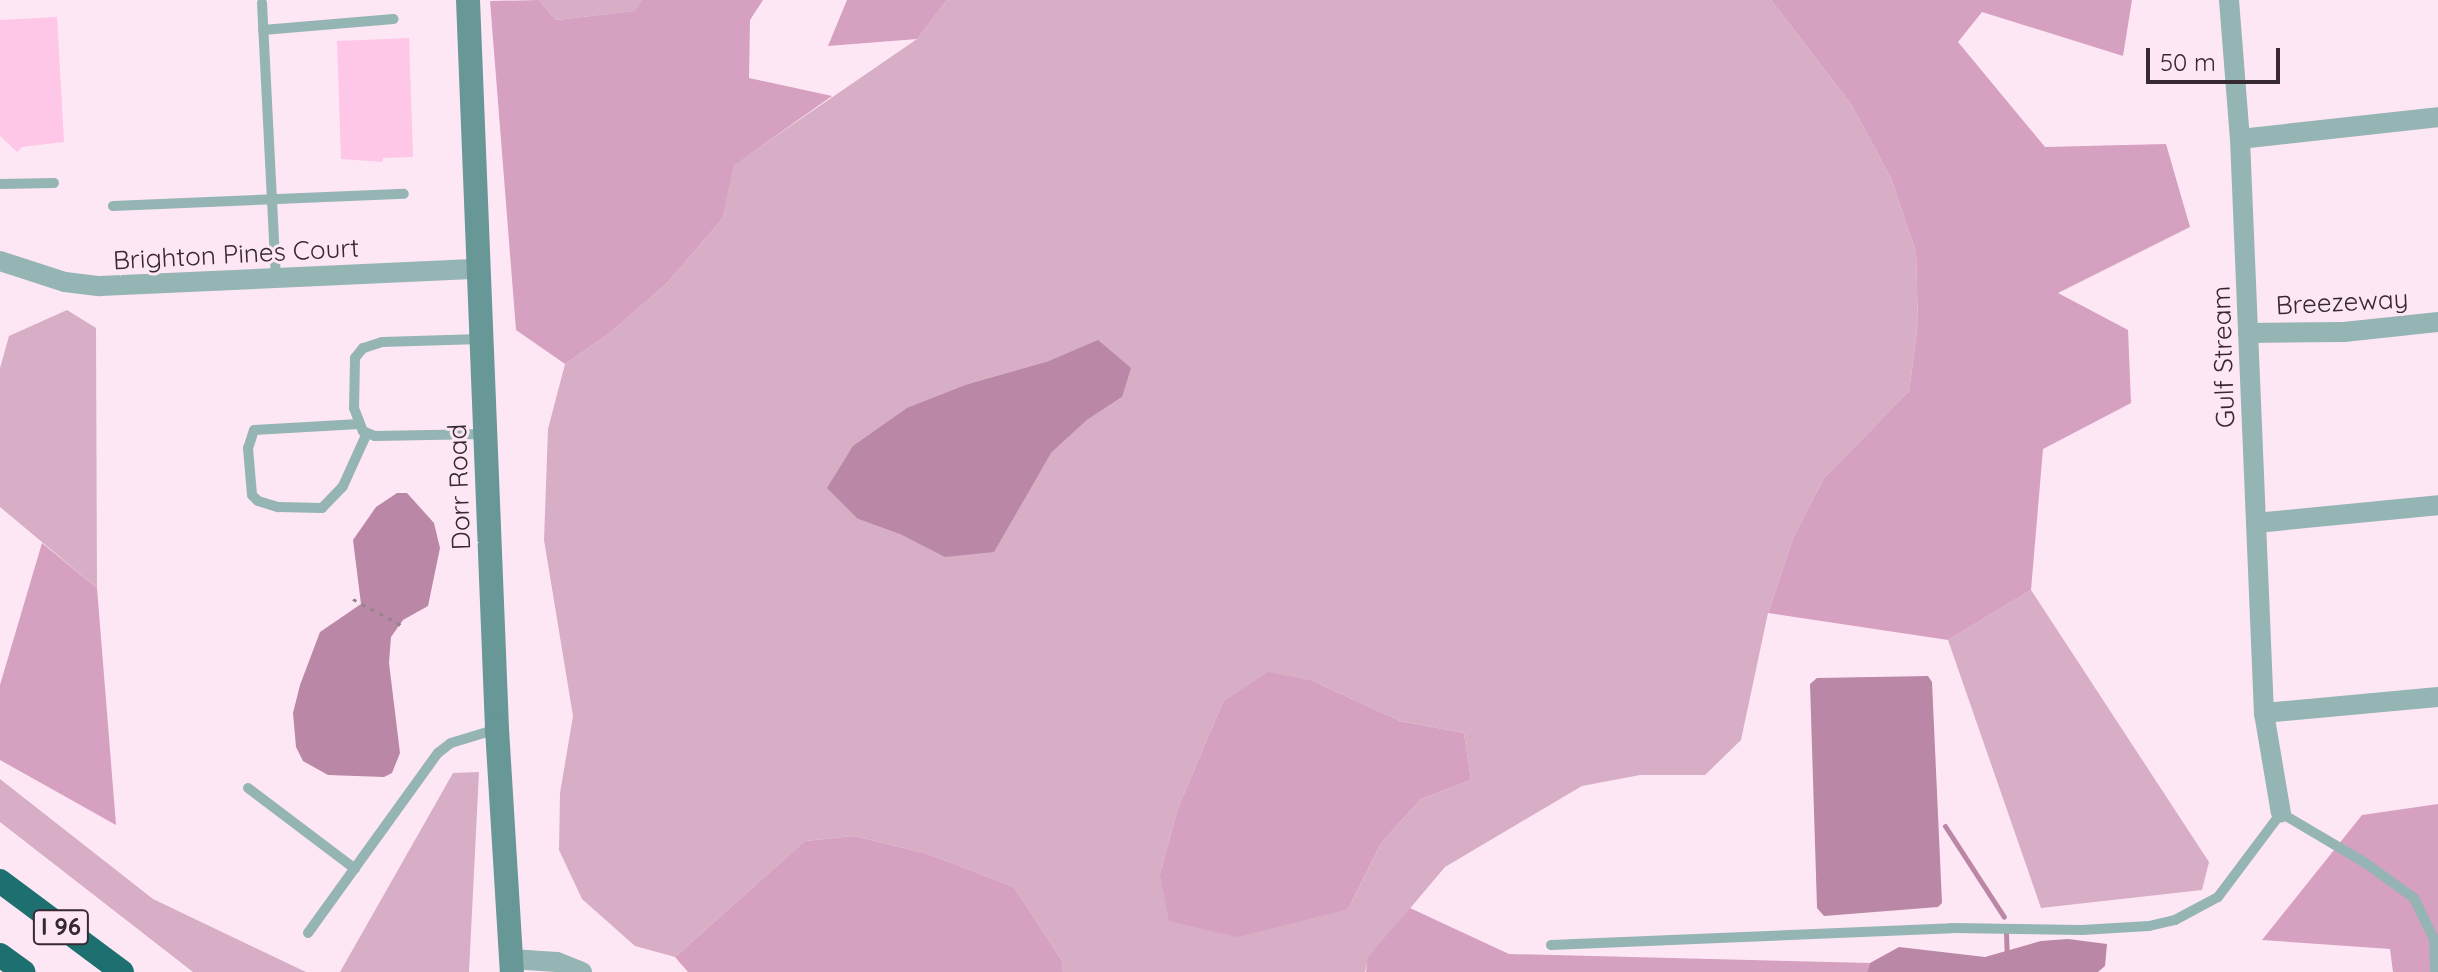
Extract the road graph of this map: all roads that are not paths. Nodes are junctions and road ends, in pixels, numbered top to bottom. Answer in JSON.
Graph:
{"nodes":[{"id":1,"x":468,"y":0,"type":"edge"},
{"id":2,"x":2229,"y":0,"type":"edge"},
{"id":3,"x":262,"y":3,"type":"dead end"},
{"id":4,"x":394,"y":19,"type":"dead end"},
{"id":5,"x":263,"y":30,"type":"junction"},
{"id":6,"x":2438,"y":117,"type":"edge"},
{"id":7,"x":2240,"y":139,"type":"junction"},
{"id":8,"x":54,"y":183,"type":"dead end"},
{"id":9,"x":0,"y":184,"type":"edge"},
{"id":10,"x":404,"y":194,"type":"dead end"},
{"id":11,"x":272,"y":201,"type":"junction"},
{"id":12,"x":113,"y":206,"type":"dead end"},
{"id":13,"x":0,"y":261,"type":"edge"},
{"id":14,"x":478,"y":269,"type":"junction"},
{"id":15,"x":276,"y":279,"type":"junction"},
{"id":16,"x":2438,"y":322,"type":"edge"},
{"id":17,"x":2248,"y":333,"type":"junction"},
{"id":18,"x":481,"y":339,"type":"junction"},
{"id":19,"x":359,"y":424,"type":"junction"},
{"id":20,"x":367,"y":433,"type":"junction"},
{"id":21,"x":485,"y":434,"type":"junction"},
{"id":22,"x":2438,"y":505,"type":"edge"},
{"id":23,"x":2256,"y":523,"type":"junction"},
{"id":24,"x":2438,"y":697,"type":"edge"},
{"id":25,"x":2264,"y":713,"type":"junction"},
{"id":26,"x":497,"y":729,"type":"junction"},
{"id":27,"x":248,"y":788,"type":"dead end"},
{"id":28,"x":2281,"y":813,"type":"junction"},
{"id":29,"x":355,"y":869,"type":"junction"},
{"id":30,"x":0,"y":881,"type":"edge"},
{"id":31,"x":308,"y":933,"type":"dead end"},
{"id":32,"x":1551,"y":945,"type":"dead end"},
{"id":33,"x":0,"y":955,"type":"edge"},
{"id":34,"x":512,"y":965,"type":"edge"},
{"id":35,"x":23,"y":972,"type":"edge"},
{"id":36,"x":122,"y":972,"type":"edge"},
{"id":37,"x":582,"y":972,"type":"edge"},
{"id":38,"x":2435,"y":972,"type":"edge"}],
"edges":[{"from":1,"to":14,"type":"street","name":"Dorr Road"},
{"from":2,"to":7,"type":"street","name":"Gulf Stream"},
{"from":3,"to":5,"type":"lane"},
{"from":4,"to":5,"type":"lane"},
{"from":5,"to":11,"type":"lane"},
{"from":6,"to":7,"type":"street"},
{"from":7,"to":17,"type":"street","name":"Gulf Stream"},
{"from":8,"to":9,"type":"lane"},
{"from":10,"to":11,"type":"lane"},
{"from":11,"to":12,"type":"lane"},
{"from":11,"to":15,"type":"lane"},
{"from":13,"to":15,"type":"street","name":"Brighton Pines Court"},
{"from":14,"to":15,"type":"street","name":"Brighton Pines Court"},
{"from":14,"to":18,"type":"street","name":"Dorr Road"},
{"from":16,"to":17,"type":"street","name":"Breezeway"},
{"from":17,"to":23,"type":"street","name":"Gulf Stream"},
{"from":18,"to":19,"type":"lane"},
{"from":18,"to":21,"type":"street","name":"Dorr Road"},
{"from":19,"to":20,"type":"lane"},
{"from":19,"to":20,"type":"lane"},
{"from":20,"to":21,"type":"lane"},
{"from":21,"to":26,"type":"street","name":"Dorr Road"},
{"from":22,"to":23,"type":"street"},
{"from":23,"to":25,"type":"street","name":"Gulf Stream"},
{"from":24,"to":25,"type":"street"},
{"from":25,"to":28,"type":"street","name":"Gulf Stream"},
{"from":26,"to":29,"type":"lane"},
{"from":26,"to":34,"type":"street","name":"Dorr Road"},
{"from":27,"to":29,"type":"lane"},
{"from":28,"to":32,"type":"lane"},
{"from":28,"to":38,"type":"lane"},
{"from":29,"to":31,"type":"lane"},
{"from":30,"to":36,"type":"highway","number":"I 96"},
{"from":33,"to":35,"type":"highway","number":"I 96"},
{"from":34,"to":37,"type":"street"}]}
